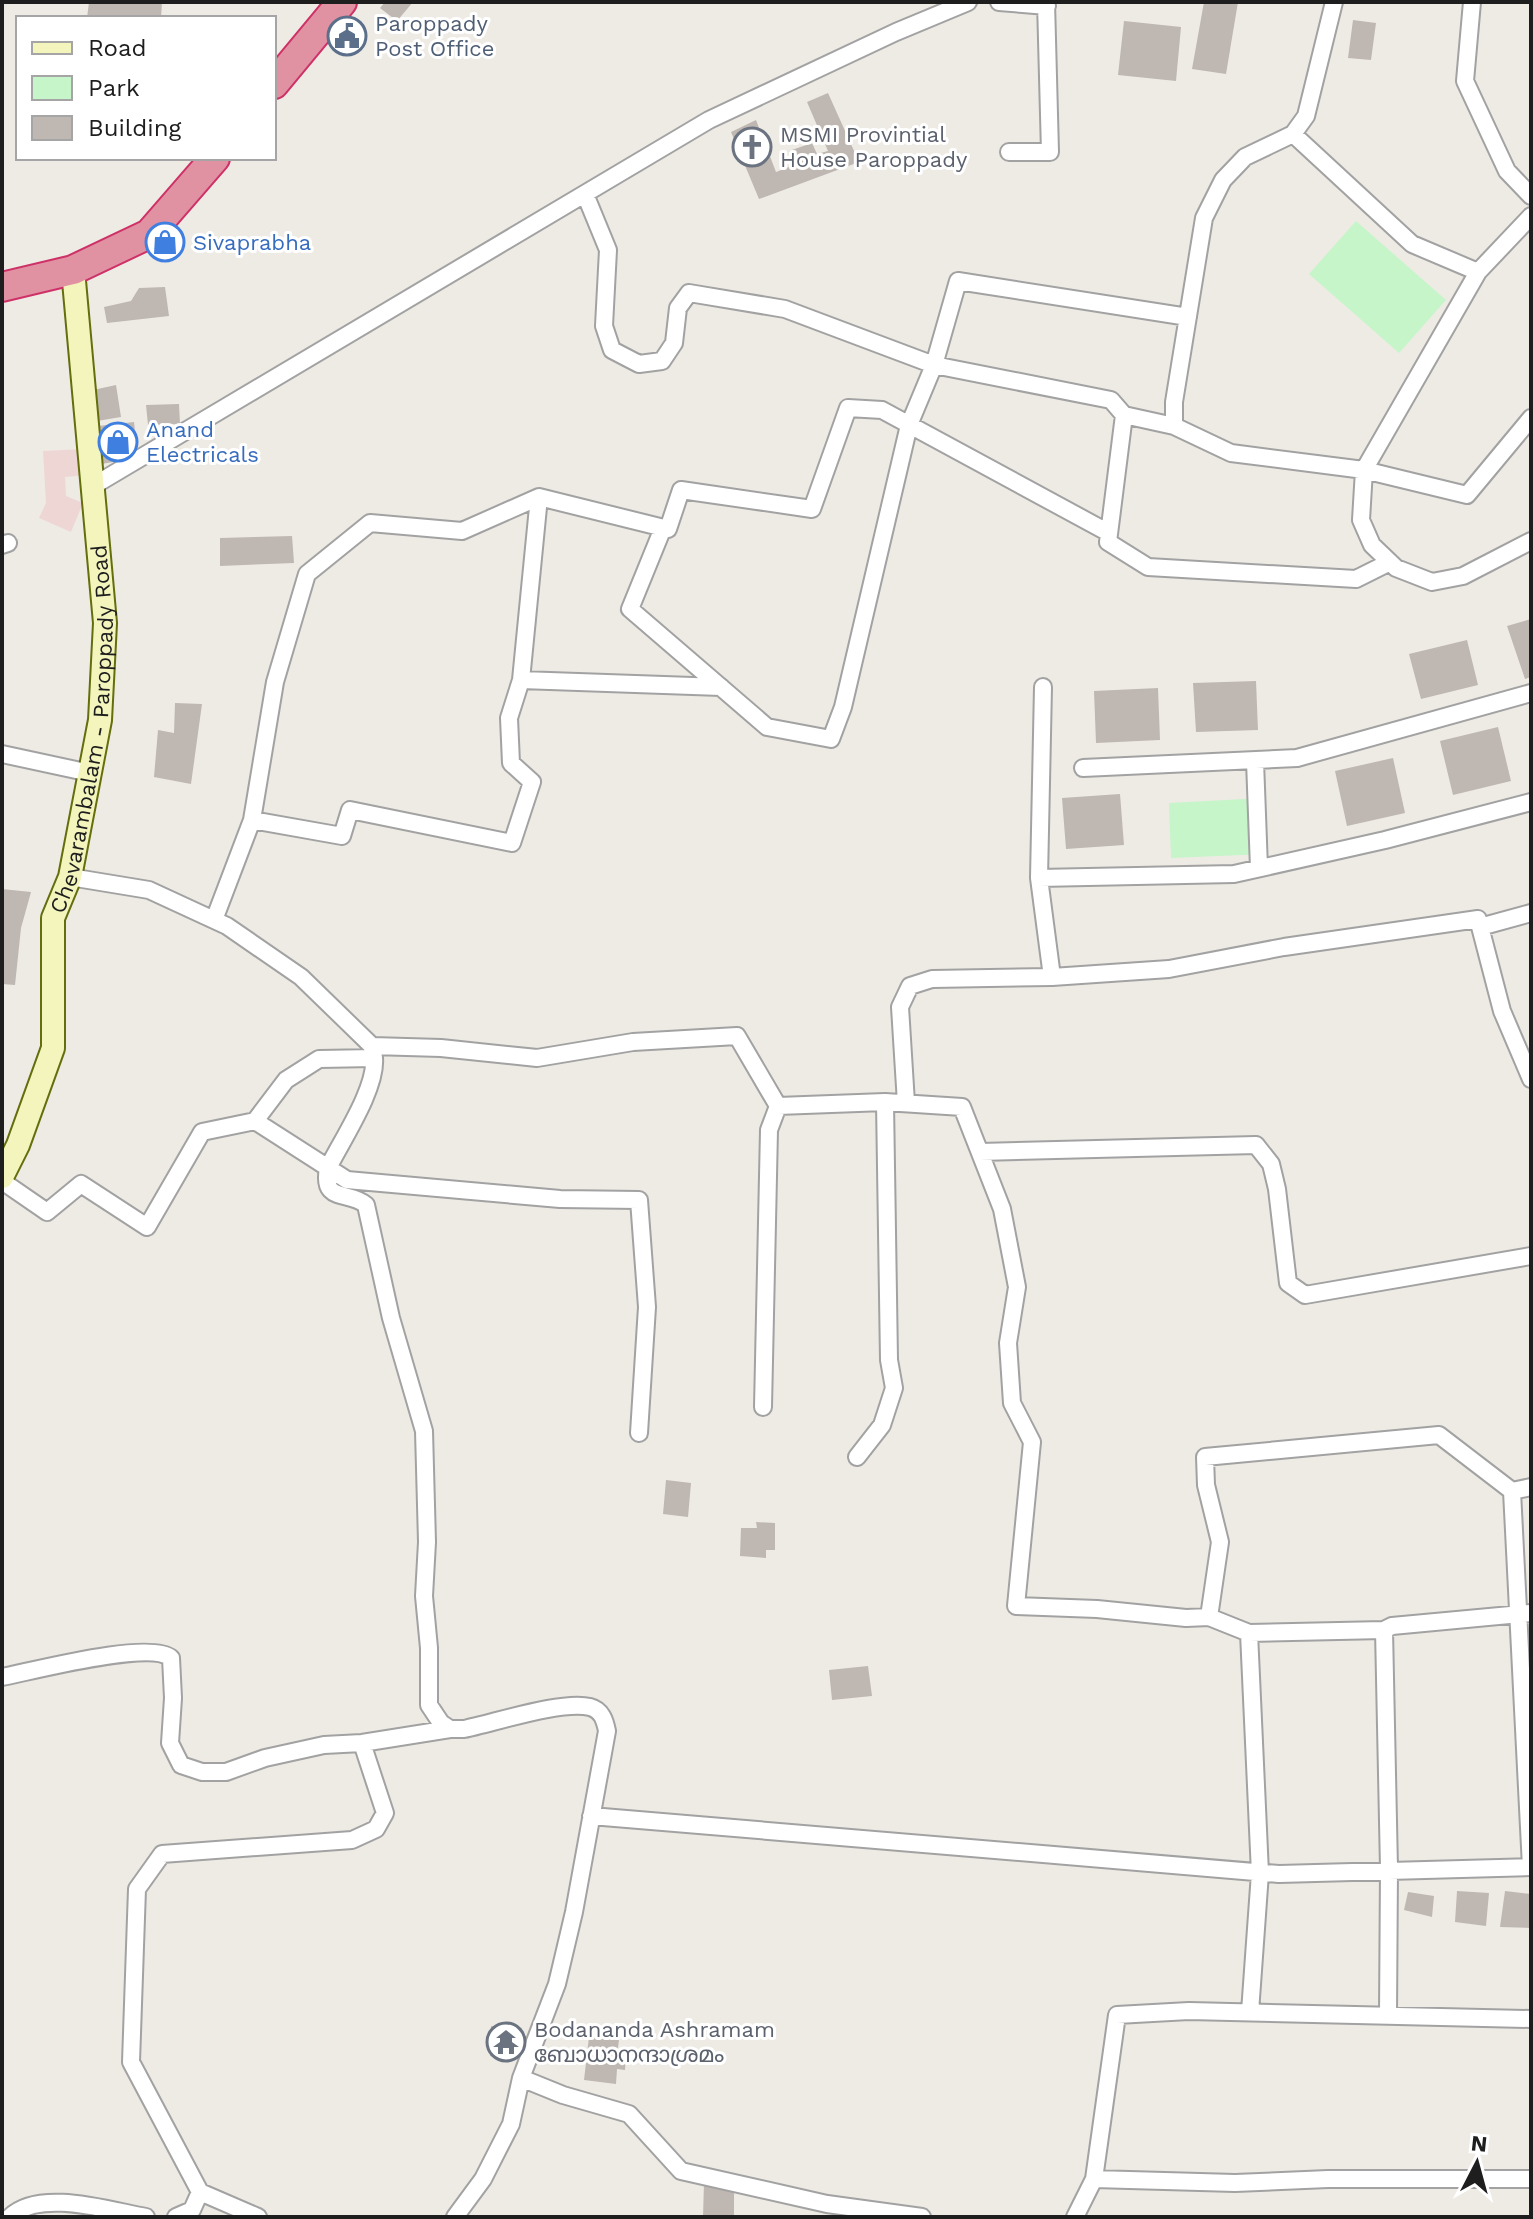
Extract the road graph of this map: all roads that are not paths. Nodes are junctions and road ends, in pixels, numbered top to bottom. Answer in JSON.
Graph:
{"nodes":[{"id":1,"x":342,"y":2,"type":"edge"},
{"id":2,"x":968,"y":2,"type":"edge"},
{"id":3,"x":999,"y":2,"type":"edge"},
{"id":4,"x":1334,"y":2,"type":"edge"},
{"id":5,"x":1472,"y":2,"type":"edge"},
{"id":6,"x":1047,"y":4,"type":"edge"},
{"id":7,"x":276,"y":82,"type":"edge"},
{"id":8,"x":1293,"y":134,"type":"junction"},
{"id":9,"x":1009,"y":152,"type":"dead end"},
{"id":10,"x":213,"y":160,"type":"edge"},
{"id":11,"x":585,"y":194,"type":"junction"},
{"id":12,"x":1531,"y":196,"type":"edge"},
{"id":13,"x":1531,"y":216,"type":"edge"},
{"id":14,"x":73,"y":270,"type":"junction"},
{"id":15,"x":1478,"y":272,"type":"junction"},
{"id":16,"x":2,"y":287,"type":"edge"},
{"id":17,"x":1188,"y":317,"type":"junction"},
{"id":18,"x":934,"y":365,"type":"junction"},
{"id":19,"x":1124,"y":415,"type":"junction"},
{"id":20,"x":1531,"y":418,"type":"edge"},
{"id":21,"x":909,"y":425,"type":"junction"},
{"id":22,"x":1174,"y":426,"type":"junction"},
{"id":23,"x":1364,"y":470,"type":"junction"},
{"id":24,"x":93,"y":486,"type":"junction"},
{"id":25,"x":539,"y":497,"type":"junction"},
{"id":26,"x":663,"y":528,"type":"junction"},
{"id":27,"x":1109,"y":533,"type":"junction"},
{"id":28,"x":1531,"y":541,"type":"edge"},
{"id":29,"x":1390,"y":562,"type":"junction"},
{"id":30,"x":521,"y":680,"type":"junction"},
{"id":31,"x":721,"y":687,"type":"junction"},
{"id":32,"x":1043,"y":687,"type":"dead end"},
{"id":33,"x":1531,"y":693,"type":"edge"},
{"id":34,"x":2,"y":754,"type":"edge"},
{"id":35,"x":1255,"y":761,"type":"junction"},
{"id":36,"x":1083,"y":768,"type":"dead end"},
{"id":37,"x":90,"y":773,"type":"junction"},
{"id":38,"x":1531,"y":802,"type":"edge"},
{"id":39,"x":252,"y":820,"type":"junction"},
{"id":40,"x":1259,"y":868,"type":"junction"},
{"id":41,"x":70,"y":877,"type":"junction"},
{"id":42,"x":1039,"y":878,"type":"junction"},
{"id":43,"x":1531,"y":913,"type":"edge"},
{"id":44,"x":214,"y":920,"type":"junction"},
{"id":45,"x":1480,"y":927,"type":"junction"},
{"id":46,"x":1052,"y":977,"type":"junction"},
{"id":47,"x":373,"y":1052,"type":"junction"},
{"id":48,"x":1531,"y":1079,"type":"edge"},
{"id":49,"x":885,"y":1102,"type":"junction"},
{"id":50,"x":906,"y":1103,"type":"junction"},
{"id":51,"x":778,"y":1106,"type":"junction"},
{"id":52,"x":255,"y":1121,"type":"junction"},
{"id":53,"x":980,"y":1152,"type":"junction"},
{"id":54,"x":328,"y":1168,"type":"junction"},
{"id":55,"x":2,"y":1179,"type":"edge"},
{"id":56,"x":1531,"y":1256,"type":"edge"},
{"id":57,"x":763,"y":1407,"type":"dead end"},
{"id":58,"x":639,"y":1433,"type":"dead end"},
{"id":59,"x":857,"y":1457,"type":"dead end"},
{"id":60,"x":1531,"y":1487,"type":"edge"},
{"id":61,"x":1512,"y":1491,"type":"junction"},
{"id":62,"x":1524,"y":1612,"type":"edge"},
{"id":63,"x":1209,"y":1617,"type":"junction"},
{"id":64,"x":1384,"y":1630,"type":"junction"},
{"id":65,"x":1249,"y":1633,"type":"junction"},
{"id":66,"x":2,"y":1677,"type":"edge"},
{"id":67,"x":450,"y":1729,"type":"junction"},
{"id":68,"x":362,"y":1743,"type":"junction"},
{"id":69,"x":591,"y":1816,"type":"junction"},
{"id":70,"x":1531,"y":1867,"type":"edge"},
{"id":71,"x":1389,"y":1869,"type":"junction"},
{"id":72,"x":1260,"y":1873,"type":"junction"},
{"id":73,"x":1250,"y":2012,"type":"junction"},
{"id":74,"x":1388,"y":2015,"type":"junction"},
{"id":75,"x":1531,"y":2019,"type":"edge"},
{"id":76,"x":521,"y":2078,"type":"junction"},
{"id":77,"x":1094,"y":2179,"type":"junction"},
{"id":78,"x":1531,"y":2179,"type":"edge"},
{"id":79,"x":200,"y":2192,"type":"junction"},
{"id":80,"x":10,"y":2217,"type":"edge"},
{"id":81,"x":146,"y":2217,"type":"edge"},
{"id":82,"x":176,"y":2217,"type":"edge"},
{"id":83,"x":258,"y":2217,"type":"edge"},
{"id":84,"x":455,"y":2217,"type":"edge"},
{"id":85,"x":922,"y":2217,"type":"edge"},
{"id":86,"x":1075,"y":2217,"type":"edge"}],
"edges":[{"from":1,"to":7,"type":"highway"},
{"from":2,"to":11,"type":"street"},
{"from":3,"to":6,"type":"street"},
{"from":4,"to":8,"type":"street"},
{"from":5,"to":12,"type":"street"},
{"from":6,"to":9,"type":"street"},
{"from":8,"to":15,"type":"street"},
{"from":8,"to":17,"type":"street"},
{"from":10,"to":14,"type":"highway"},
{"from":11,"to":18,"type":"street"},
{"from":11,"to":24,"type":"street"},
{"from":13,"to":15,"type":"street"},
{"from":14,"to":16,"type":"highway"},
{"from":14,"to":24,"type":"main road","name":"Chevarambalam - Paroppady Road"},
{"from":15,"to":23,"type":"street"},
{"from":17,"to":18,"type":"street"},
{"from":17,"to":22,"type":"street"},
{"from":18,"to":19,"type":"street"},
{"from":18,"to":21,"type":"street"},
{"from":19,"to":22,"type":"street"},
{"from":19,"to":27,"type":"street"},
{"from":20,"to":23,"type":"street"},
{"from":21,"to":26,"type":"street"},
{"from":21,"to":27,"type":"street"},
{"from":21,"to":31,"type":"street"},
{"from":22,"to":23,"type":"street"},
{"from":23,"to":29,"type":"street"},
{"from":24,"to":37,"type":"main road","name":"Chevarambalam - Paroppady Road"},
{"from":25,"to":26,"type":"street"},
{"from":25,"to":30,"type":"street"},
{"from":25,"to":39,"type":"street"},
{"from":26,"to":31,"type":"street"},
{"from":27,"to":29,"type":"street"},
{"from":28,"to":29,"type":"street"},
{"from":30,"to":31,"type":"street"},
{"from":30,"to":39,"type":"street"},
{"from":32,"to":42,"type":"street"},
{"from":33,"to":35,"type":"street"},
{"from":34,"to":37,"type":"street"},
{"from":35,"to":36,"type":"street"},
{"from":35,"to":40,"type":"street"},
{"from":37,"to":41,"type":"main road","name":"Chevarambalam - Paroppady Road"},
{"from":38,"to":40,"type":"street"},
{"from":39,"to":44,"type":"street"},
{"from":40,"to":42,"type":"street"},
{"from":41,"to":44,"type":"street"},
{"from":41,"to":55,"type":"main road","name":"Chevarambalam - Paroppady Road"},
{"from":42,"to":46,"type":"street"},
{"from":43,"to":45,"type":"street"},
{"from":44,"to":47,"type":"street"},
{"from":45,"to":46,"type":"street"},
{"from":45,"to":48,"type":"street"},
{"from":46,"to":50,"type":"street"},
{"from":47,"to":51,"type":"street"},
{"from":47,"to":52,"type":"street"},
{"from":47,"to":54,"type":"street"},
{"from":49,"to":50,"type":"street"},
{"from":49,"to":51,"type":"street"},
{"from":49,"to":59,"type":"street"},
{"from":50,"to":53,"type":"street"},
{"from":51,"to":57,"type":"street"},
{"from":52,"to":54,"type":"street"},
{"from":52,"to":55,"type":"street"},
{"from":53,"to":56,"type":"street"},
{"from":53,"to":63,"type":"street"},
{"from":54,"to":58,"type":"street"},
{"from":54,"to":67,"type":"street"},
{"from":60,"to":61,"type":"street"},
{"from":61,"to":62,"type":"street"},
{"from":61,"to":63,"type":"street"},
{"from":62,"to":64,"type":"street"},
{"from":62,"to":70,"type":"street"},
{"from":63,"to":65,"type":"street"},
{"from":64,"to":65,"type":"street"},
{"from":64,"to":71,"type":"street"},
{"from":65,"to":72,"type":"street"},
{"from":66,"to":68,"type":"street"},
{"from":67,"to":68,"type":"street"},
{"from":67,"to":69,"type":"street"},
{"from":68,"to":79,"type":"street"},
{"from":69,"to":72,"type":"street"},
{"from":69,"to":76,"type":"street"},
{"from":70,"to":71,"type":"street"},
{"from":71,"to":72,"type":"street"},
{"from":71,"to":74,"type":"street"},
{"from":72,"to":73,"type":"street"},
{"from":73,"to":74,"type":"street"},
{"from":73,"to":77,"type":"street"},
{"from":74,"to":75,"type":"street"},
{"from":76,"to":84,"type":"street"},
{"from":76,"to":85,"type":"street"},
{"from":77,"to":78,"type":"street"},
{"from":77,"to":86,"type":"street"},
{"from":79,"to":82,"type":"street"},
{"from":79,"to":83,"type":"street"},
{"from":80,"to":81,"type":"street"}]}
